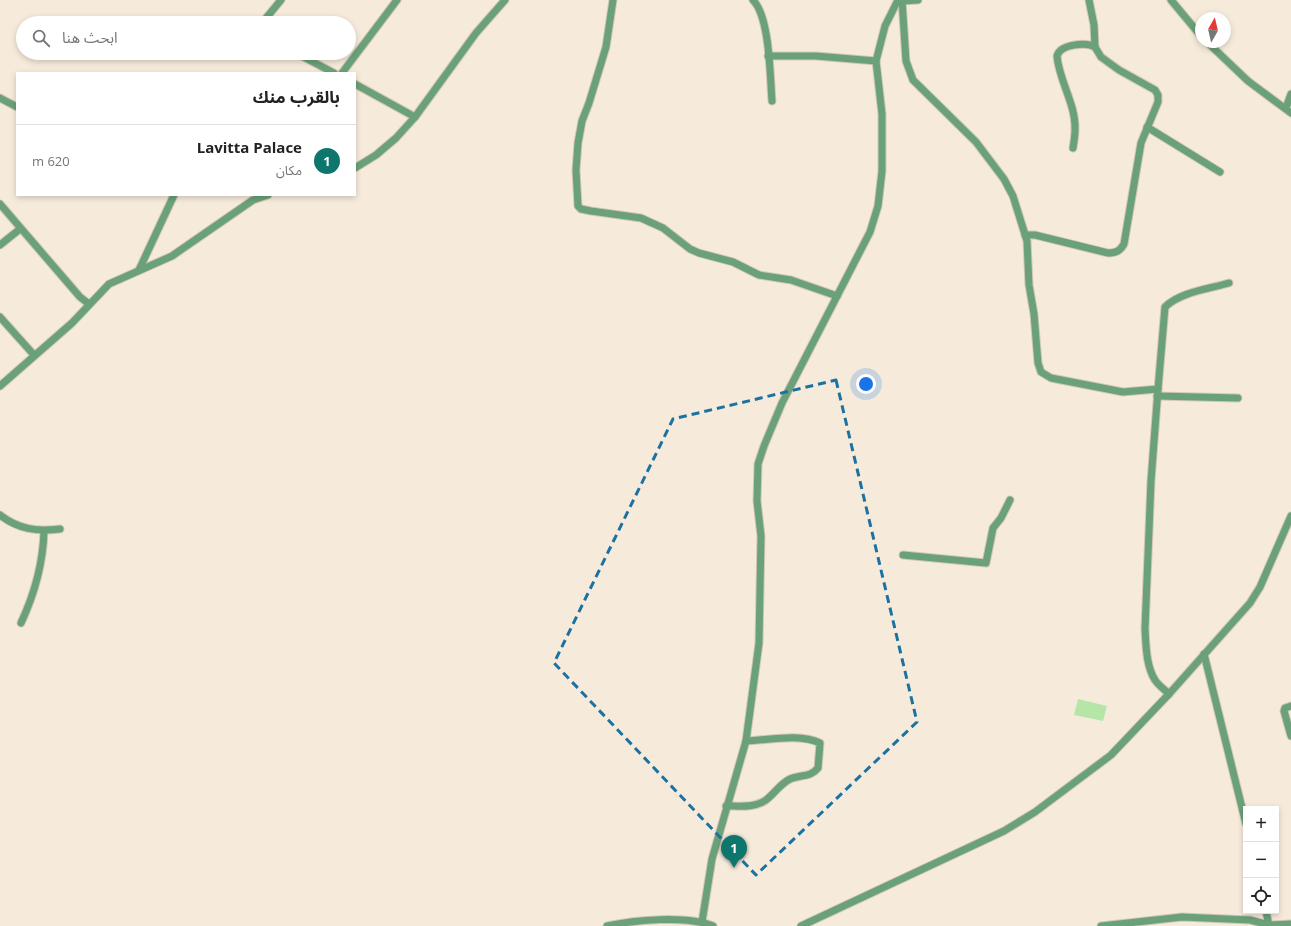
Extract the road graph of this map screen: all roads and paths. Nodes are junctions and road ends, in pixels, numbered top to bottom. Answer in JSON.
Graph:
{"nodes":[{"id":1,"x":281,"y":0,"type":"edge"},
{"id":2,"x":397,"y":0,"type":"edge"},
{"id":3,"x":504,"y":0,"type":"edge"},
{"id":4,"x":613,"y":0,"type":"edge"},
{"id":5,"x":753,"y":0,"type":"edge"},
{"id":6,"x":901,"y":0,"type":"edge"},
{"id":7,"x":918,"y":0,"type":"edge"},
{"id":8,"x":1089,"y":0,"type":"edge"},
{"id":9,"x":1171,"y":0,"type":"edge"},
{"id":10,"x":268,"y":16,"type":"edge"},
{"id":11,"x":1195,"y":29,"type":"edge"},
{"id":12,"x":1095,"y":47,"type":"junction"},
{"id":13,"x":1213,"y":48,"type":"edge"},
{"id":14,"x":356,"y":54,"type":"edge"},
{"id":15,"x":768,"y":56,"type":"junction"},
{"id":16,"x":309,"y":60,"type":"edge"},
{"id":17,"x":352,"y":60,"type":"edge"},
{"id":18,"x":876,"y":61,"type":"junction"},
{"id":19,"x":332,"y":72,"type":"edge"},
{"id":20,"x":343,"y":72,"type":"edge"},
{"id":21,"x":356,"y":85,"type":"edge"},
{"id":22,"x":1291,"y":94,"type":"edge"},
{"id":23,"x":0,"y":98,"type":"edge"},
{"id":24,"x":772,"y":101,"type":"dead end"},
{"id":25,"x":16,"y":106,"type":"edge"},
{"id":26,"x":1288,"y":111,"type":"edge"},
{"id":27,"x":415,"y":117,"type":"junction"},
{"id":28,"x":1147,"y":127,"type":"junction"},
{"id":29,"x":1073,"y":148,"type":"dead end"},
{"id":30,"x":356,"y":167,"type":"edge"},
{"id":31,"x":1220,"y":172,"type":"dead end"},
{"id":32,"x":174,"y":196,"type":"edge"},
{"id":33,"x":265,"y":196,"type":"edge"},
{"id":34,"x":0,"y":204,"type":"edge"},
{"id":35,"x":20,"y":229,"type":"junction"},
{"id":36,"x":1025,"y":235,"type":"junction"},
{"id":37,"x":0,"y":245,"type":"edge"},
{"id":38,"x":139,"y":270,"type":"junction"},
{"id":39,"x":1229,"y":283,"type":"dead end"},
{"id":40,"x":837,"y":296,"type":"junction"},
{"id":41,"x":89,"y":304,"type":"junction"},
{"id":42,"x":0,"y":317,"type":"edge"},
{"id":43,"x":34,"y":355,"type":"junction"},
{"id":44,"x":1,"y":383,"type":"edge"},
{"id":45,"x":1157,"y":393,"type":"junction"},
{"id":46,"x":1238,"y":398,"type":"dead end"},
{"id":47,"x":1010,"y":500,"type":"dead end"},
{"id":48,"x":0,"y":515,"type":"edge"},
{"id":49,"x":1291,"y":516,"type":"edge"},
{"id":50,"x":60,"y":529,"type":"dead end"},
{"id":51,"x":44,"y":531,"type":"junction"},
{"id":52,"x":903,"y":555,"type":"dead end"},
{"id":53,"x":21,"y":623,"type":"dead end"},
{"id":54,"x":1204,"y":654,"type":"junction"},
{"id":55,"x":1169,"y":694,"type":"junction"},
{"id":56,"x":1291,"y":706,"type":"edge"},
{"id":57,"x":1291,"y":736,"type":"edge"},
{"id":58,"x":746,"y":741,"type":"junction"},
{"id":59,"x":726,"y":806,"type":"junction"},
{"id":60,"x":1243,"y":812,"type":"edge"},
{"id":61,"x":1267,"y":914,"type":"edge"},
{"id":62,"x":702,"y":922,"type":"junction"},
{"id":63,"x":1291,"y":924,"type":"edge"},
{"id":64,"x":1269,"y":925,"type":"edge"},
{"id":65,"x":607,"y":926,"type":"edge"},
{"id":66,"x":713,"y":926,"type":"edge"},
{"id":67,"x":801,"y":926,"type":"edge"},
{"id":68,"x":1101,"y":926,"type":"edge"}],
"edges":[{"from":1,"to":10,"type":"street"},
{"from":2,"to":14,"type":"street"},
{"from":3,"to":27,"type":"street"},
{"from":4,"to":40,"type":"street"},
{"from":5,"to":15,"type":"street"},
{"from":6,"to":7,"type":"street"},
{"from":6,"to":18,"type":"street"},
{"from":6,"to":36,"type":"street"},
{"from":8,"to":12,"type":"street"},
{"from":9,"to":11,"type":"street"},
{"from":12,"to":28,"type":"street"},
{"from":12,"to":29,"type":"street"},
{"from":13,"to":26,"type":"street"},
{"from":15,"to":18,"type":"street"},
{"from":15,"to":24,"type":"street"},
{"from":16,"to":19,"type":"street"},
{"from":17,"to":20,"type":"street"},
{"from":18,"to":40,"type":"street"},
{"from":21,"to":27,"type":"street"},
{"from":22,"to":26,"type":"street"},
{"from":23,"to":25,"type":"street"},
{"from":27,"to":30,"type":"street"},
{"from":28,"to":31,"type":"street"},
{"from":28,"to":36,"type":"street"},
{"from":32,"to":38,"type":"street"},
{"from":33,"to":38,"type":"street"},
{"from":34,"to":35,"type":"street"},
{"from":35,"to":37,"type":"street"},
{"from":35,"to":41,"type":"street"},
{"from":36,"to":45,"type":"street"},
{"from":38,"to":41,"type":"street"},
{"from":39,"to":45,"type":"street"},
{"from":40,"to":58,"type":"street"},
{"from":41,"to":43,"type":"street"},
{"from":42,"to":43,"type":"street"},
{"from":43,"to":44,"type":"street"},
{"from":45,"to":46,"type":"street"},
{"from":45,"to":55,"type":"street"},
{"from":47,"to":52,"type":"street"},
{"from":48,"to":51,"type":"street"},
{"from":49,"to":54,"type":"street"},
{"from":50,"to":51,"type":"street"},
{"from":51,"to":53,"type":"street"},
{"from":54,"to":55,"type":"street"},
{"from":54,"to":60,"type":"street"},
{"from":55,"to":67,"type":"street"},
{"from":56,"to":57,"type":"street"},
{"from":58,"to":59,"type":"street"},
{"from":58,"to":59,"type":"street"},
{"from":59,"to":62,"type":"street"},
{"from":61,"to":64,"type":"street"},
{"from":62,"to":65,"type":"street"},
{"from":62,"to":66,"type":"street"},
{"from":63,"to":64,"type":"street"},
{"from":64,"to":68,"type":"street"}]}
